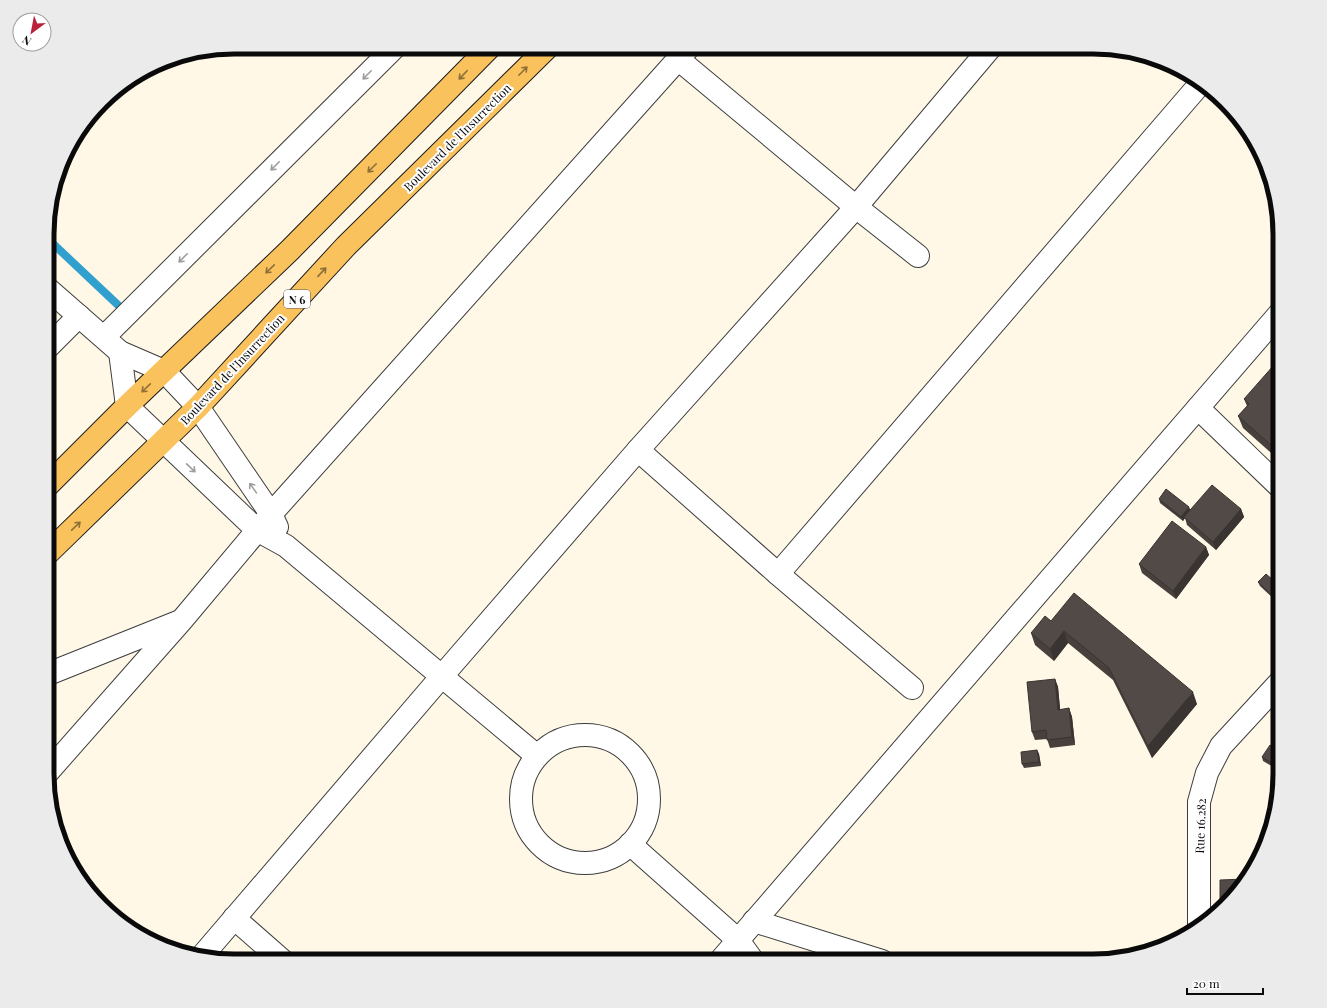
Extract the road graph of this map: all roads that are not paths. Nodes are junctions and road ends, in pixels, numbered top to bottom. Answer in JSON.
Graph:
{"nodes":[{"id":1,"x":388,"y":54,"type":"edge"},
{"id":2,"x":483,"y":54,"type":"edge"},
{"id":3,"x":541,"y":54,"type":"edge"},
{"id":4,"x":682,"y":54,"type":"edge"},
{"id":5,"x":684,"y":54,"type":"edge"},
{"id":6,"x":985,"y":54,"type":"edge"},
{"id":7,"x":1197,"y":87,"type":"edge"},
{"id":8,"x":856,"y":207,"type":"junction"},
{"id":9,"x":918,"y":256,"type":"dead end"},
{"id":10,"x":54,"y":294,"type":"edge"},
{"id":11,"x":79,"y":316,"type":"junction"},
{"id":12,"x":1273,"y":321,"type":"edge"},
{"id":13,"x":104,"y":337,"type":"junction"},
{"id":14,"x":54,"y":341,"type":"edge"},
{"id":15,"x":120,"y":352,"type":"junction"},
{"id":16,"x":164,"y":371,"type":"junction"},
{"id":17,"x":127,"y":406,"type":"junction"},
{"id":18,"x":198,"y":407,"type":"junction"},
{"id":19,"x":1198,"y":408,"type":"junction"},
{"id":20,"x":163,"y":441,"type":"junction"},
{"id":21,"x":638,"y":450,"type":"junction"},
{"id":22,"x":54,"y":479,"type":"edge"},
{"id":23,"x":1273,"y":480,"type":"edge"},
{"id":24,"x":271,"y":514,"type":"junction"},
{"id":25,"x":257,"y":530,"type":"junction"},
{"id":26,"x":286,"y":546,"type":"junction"},
{"id":27,"x":54,"y":547,"type":"edge"},
{"id":28,"x":778,"y":574,"type":"junction"},
{"id":29,"x":182,"y":620,"type":"junction"},
{"id":30,"x":54,"y":672,"type":"edge"},
{"id":31,"x":442,"y":676,"type":"junction"},
{"id":32,"x":912,"y":688,"type":"dead end"},
{"id":33,"x":1273,"y":690,"type":"edge"},
{"id":34,"x":537,"y":756,"type":"junction"},
{"id":35,"x":54,"y":765,"type":"edge"},
{"id":36,"x":630,"y":844,"type":"junction"},
{"id":37,"x":234,"y":918,"type":"junction"},
{"id":38,"x":1199,"y":920,"type":"edge"},
{"id":39,"x":754,"y":921,"type":"junction"},
{"id":40,"x":738,"y":940,"type":"junction"},
{"id":41,"x":206,"y":952,"type":"edge"},
{"id":42,"x":275,"y":954,"type":"edge"},
{"id":43,"x":725,"y":954,"type":"edge"},
{"id":44,"x":748,"y":954,"type":"edge"},
{"id":45,"x":860,"y":954,"type":"edge"}],
"edges":[{"from":1,"to":13,"type":"street","one_way":true},
{"from":2,"to":16,"type":"main road","one_way":true},
{"from":18,"to":3,"type":"main road","name":"Boulevard de l'Insurrection","number":"N 6","one_way":true},
{"from":4,"to":24,"type":"street"},
{"from":5,"to":8,"type":"street"},
{"from":6,"to":8,"type":"street"},
{"from":7,"to":28,"type":"street"},
{"from":8,"to":9,"type":"street"},
{"from":8,"to":21,"type":"street"},
{"from":10,"to":11,"type":"street"},
{"from":11,"to":13,"type":"street"},
{"from":11,"to":14,"type":"street"},
{"from":12,"to":19,"type":"street"},
{"from":13,"to":15,"type":"street"},
{"from":15,"to":16,"type":"street"},
{"from":15,"to":17,"type":"street"},
{"from":16,"to":17,"type":"main road","one_way":true},
{"from":16,"to":18,"type":"street"},
{"from":17,"to":20,"type":"street"},
{"from":17,"to":22,"type":"main road"},
{"from":18,"to":20,"type":"main road","name":"Boulevard de l'Insurrection","number":"N 6"},
{"from":24,"to":18,"type":"street","one_way":true},
{"from":19,"to":23,"type":"street"},
{"from":19,"to":39,"type":"street"},
{"from":20,"to":25,"type":"street","one_way":true},
{"from":27,"to":20,"type":"main road","name":"Boulevard de l'Insurrection","number":"N 6","one_way":true},
{"from":21,"to":28,"type":"street"},
{"from":21,"to":31,"type":"street"},
{"from":24,"to":25,"type":"street"},
{"from":24,"to":26,"type":"street"},
{"from":25,"to":26,"type":"street"},
{"from":25,"to":29,"type":"street"},
{"from":26,"to":31,"type":"street"},
{"from":28,"to":32,"type":"street"},
{"from":29,"to":30,"type":"street"},
{"from":29,"to":35,"type":"street"},
{"from":31,"to":34,"type":"street"},
{"from":31,"to":37,"type":"street"},
{"from":33,"to":38,"type":"street","name":"Rue 16.282"},
{"from":34,"to":36,"type":"street"},
{"from":34,"to":36,"type":"street"},
{"from":36,"to":40,"type":"street"},
{"from":37,"to":41,"type":"street"},
{"from":37,"to":42,"type":"street"},
{"from":39,"to":40,"type":"street"},
{"from":39,"to":45,"type":"street"},
{"from":40,"to":43,"type":"street"},
{"from":40,"to":44,"type":"street"}]}
